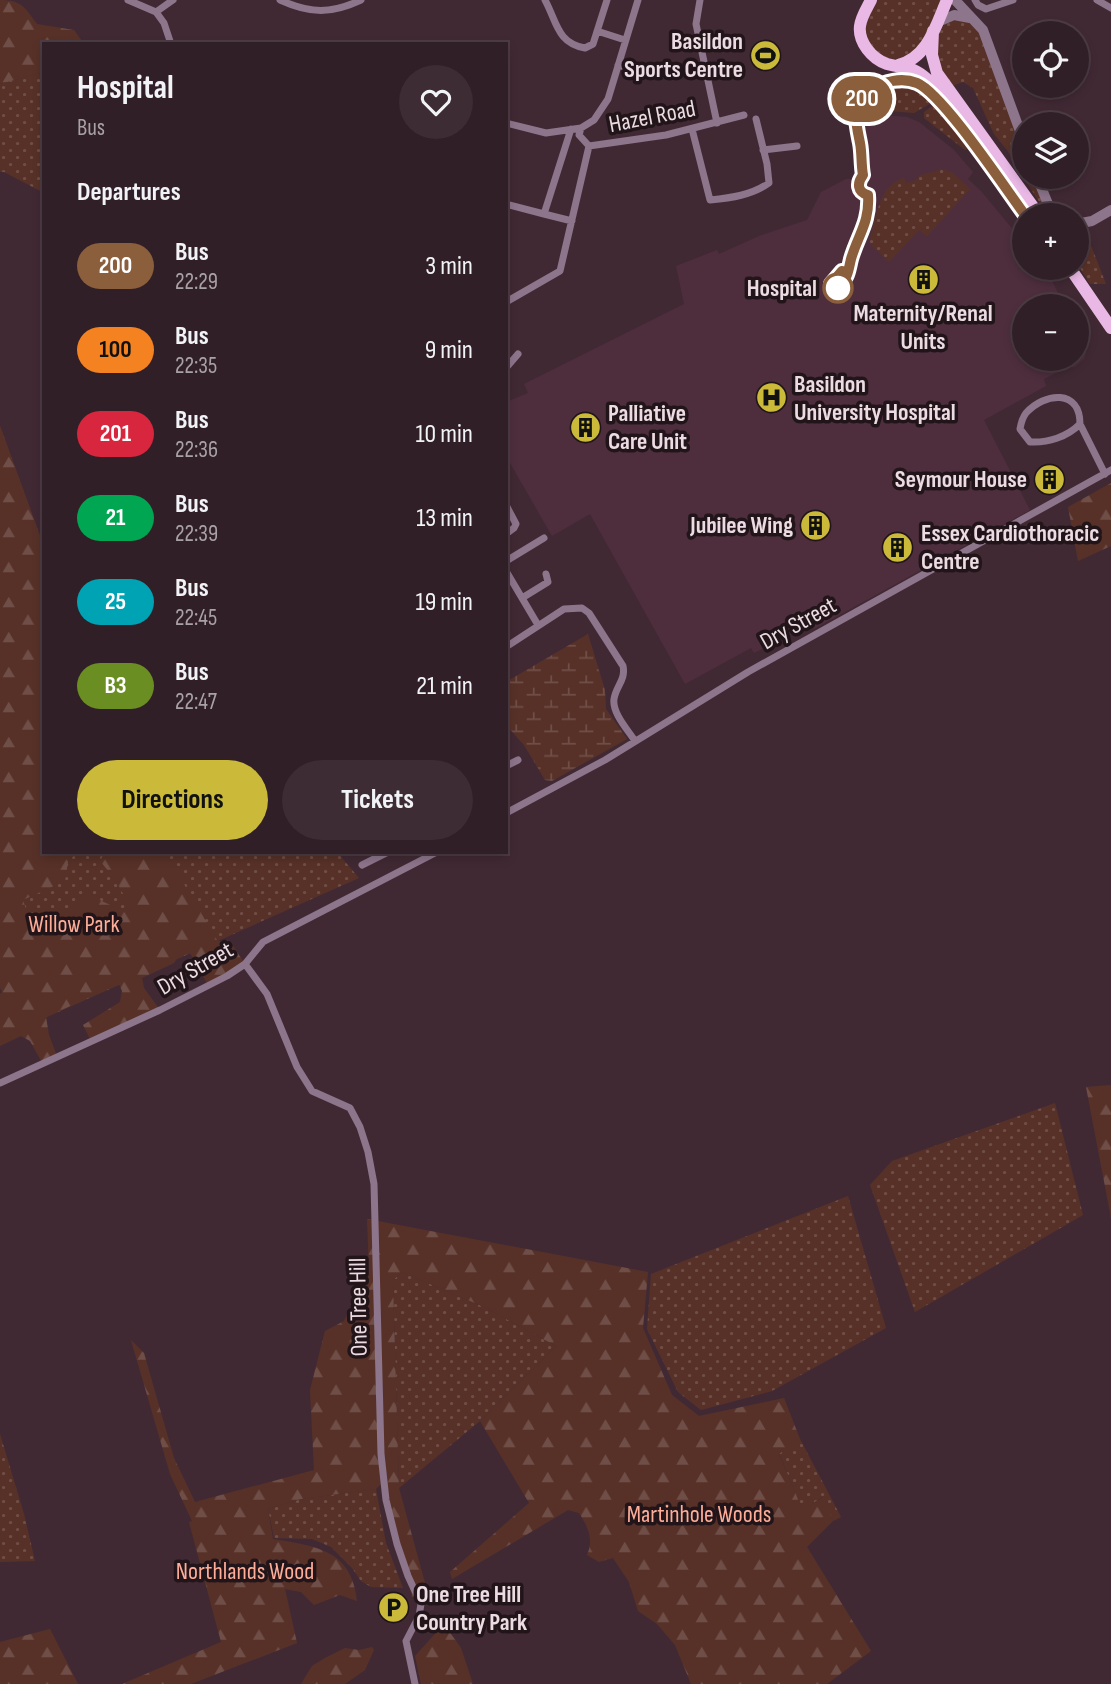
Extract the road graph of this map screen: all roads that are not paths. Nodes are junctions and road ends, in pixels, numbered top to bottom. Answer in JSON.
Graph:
{"nodes":[{"id":1,"x":128,"y":0,"type":"edge"},
{"id":2,"x":173,"y":0,"type":"edge"},
{"id":3,"x":280,"y":0,"type":"edge"},
{"id":4,"x":361,"y":0,"type":"edge"},
{"id":5,"x":545,"y":0,"type":"edge"},
{"id":6,"x":607,"y":0,"type":"edge"},
{"id":7,"x":638,"y":0,"type":"edge"},
{"id":8,"x":700,"y":0,"type":"edge"},
{"id":9,"x":871,"y":0,"type":"edge"},
{"id":10,"x":947,"y":0,"type":"edge"},
{"id":11,"x":955,"y":0,"type":"edge"},
{"id":12,"x":975,"y":0,"type":"edge"},
{"id":13,"x":1013,"y":0,"type":"edge"},
{"id":14,"x":1097,"y":0,"type":"edge"},
{"id":15,"x":1111,"y":8,"type":"edge"},
{"id":16,"x":156,"y":12,"type":"junction"},
{"id":17,"x":976,"y":21,"type":"junction"},
{"id":18,"x":934,"y":29,"type":"junction"},
{"id":19,"x":597,"y":31,"type":"junction"},
{"id":20,"x":625,"y":40,"type":"junction"},
{"id":21,"x":170,"y":42,"type":"edge"},
{"id":22,"x":618,"y":65,"type":"junction"},
{"id":23,"x":898,"y":65,"type":"junction"},
{"id":24,"x":705,"y":66,"type":"junction"},
{"id":25,"x":1013,"y":112,"type":"edge"},
{"id":26,"x":744,"y":115,"type":"dead end"},
{"id":27,"x":756,"y":119,"type":"dead end"},
{"id":28,"x":717,"y":122,"type":"junction"},
{"id":29,"x":508,"y":124,"type":"edge"},
{"id":30,"x":581,"y":128,"type":"junction"},
{"id":31,"x":692,"y":129,"type":"junction"},
{"id":32,"x":571,"y":130,"type":"junction"},
{"id":33,"x":589,"y":146,"type":"junction"},
{"id":34,"x":797,"y":146,"type":"dead end"},
{"id":35,"x":763,"y":150,"type":"junction"},
{"id":36,"x":1016,"y":203,"type":"edge"},
{"id":37,"x":1030,"y":203,"type":"edge"},
{"id":38,"x":508,"y":205,"type":"edge"},
{"id":39,"x":1111,"y":210,"type":"edge"},
{"id":40,"x":544,"y":214,"type":"junction"},
{"id":41,"x":572,"y":221,"type":"junction"},
{"id":42,"x":1089,"y":221,"type":"edge"},
{"id":43,"x":1077,"y":280,"type":"edge"},
{"id":44,"x":508,"y":301,"type":"edge"},
{"id":45,"x":1111,"y":328,"type":"edge"},
{"id":46,"x":518,"y":355,"type":"dead end"},
{"id":47,"x":508,"y":366,"type":"edge"},
{"id":48,"x":1080,"y":424,"type":"junction"},
{"id":49,"x":1108,"y":472,"type":"edge"},
{"id":50,"x":508,"y":509,"type":"edge"},
{"id":51,"x":508,"y":532,"type":"edge"},
{"id":52,"x":544,"y":538,"type":"dead end"},
{"id":53,"x":508,"y":560,"type":"edge"},
{"id":54,"x":508,"y":574,"type":"edge"},
{"id":55,"x":546,"y":574,"type":"dead end"},
{"id":56,"x":522,"y":598,"type":"junction"},
{"id":57,"x":538,"y":625,"type":"junction"},
{"id":58,"x":508,"y":646,"type":"edge"},
{"id":59,"x":635,"y":741,"type":"junction"},
{"id":60,"x":518,"y":760,"type":"dead end"},
{"id":61,"x":508,"y":765,"type":"edge"},
{"id":62,"x":508,"y":812,"type":"edge"},
{"id":63,"x":384,"y":854,"type":"edge"},
{"id":64,"x":433,"y":854,"type":"edge"},
{"id":65,"x":362,"y":864,"type":"dead end"},
{"id":66,"x":246,"y":964,"type":"junction"},
{"id":67,"x":0,"y":1083,"type":"edge"},
{"id":68,"x":415,"y":1684,"type":"edge"}],
"edges":[{"from":1,"to":16,"type":"street"},
{"from":2,"to":16,"type":"street"},
{"from":3,"to":4,"type":"street"},
{"from":5,"to":19,"type":"street"},
{"from":6,"to":19,"type":"street"},
{"from":7,"to":20,"type":"street"},
{"from":8,"to":24,"type":"street"},
{"from":9,"to":23,"type":"main road"},
{"from":10,"to":18,"type":"main road"},
{"from":11,"to":17,"type":"street"},
{"from":12,"to":13,"type":"street"},
{"from":14,"to":15,"type":"street"},
{"from":16,"to":21,"type":"street"},
{"from":17,"to":18,"type":"street"},
{"from":17,"to":25,"type":"street"},
{"from":18,"to":23,"type":"main road"},
{"from":18,"to":37,"type":"main road"},
{"from":19,"to":20,"type":"street"},
{"from":20,"to":22,"type":"street"},
{"from":22,"to":24,"type":"street"},
{"from":22,"to":30,"type":"street"},
{"from":23,"to":36,"type":"main road"},
{"from":24,"to":28,"type":"street"},
{"from":26,"to":28,"type":"street","name":"Hazel Road"},
{"from":27,"to":35,"type":"street"},
{"from":28,"to":31,"type":"street","name":"Hazel Road"},
{"from":29,"to":32,"type":"street"},
{"from":30,"to":32,"type":"street"},
{"from":30,"to":33,"type":"street","name":"Hazel Road"},
{"from":31,"to":33,"type":"street","name":"Hazel Road"},
{"from":31,"to":35,"type":"street"},
{"from":32,"to":40,"type":"street"},
{"from":33,"to":41,"type":"street"},
{"from":34,"to":35,"type":"street"},
{"from":38,"to":40,"type":"street"},
{"from":39,"to":42,"type":"street"},
{"from":40,"to":41,"type":"street"},
{"from":41,"to":44,"type":"street"},
{"from":43,"to":45,"type":"main road"},
{"from":46,"to":47,"type":"street"},
{"from":48,"to":48,"type":"street"},
{"from":48,"to":49,"type":"street"},
{"from":49,"to":59,"type":"street","name":"Dry Street"},
{"from":50,"to":51,"type":"street"},
{"from":52,"to":53,"type":"street"},
{"from":54,"to":56,"type":"street"},
{"from":55,"to":56,"type":"street"},
{"from":56,"to":57,"type":"street"},
{"from":57,"to":58,"type":"street"},
{"from":57,"to":59,"type":"street"},
{"from":59,"to":62,"type":"street","name":"Dry Street"},
{"from":60,"to":61,"type":"street"},
{"from":63,"to":65,"type":"street"},
{"from":64,"to":66,"type":"street","name":"Dry Street"},
{"from":66,"to":67,"type":"street","name":"Dry Street"},
{"from":66,"to":68,"type":"street","name":"One Tree Hill"}]}
